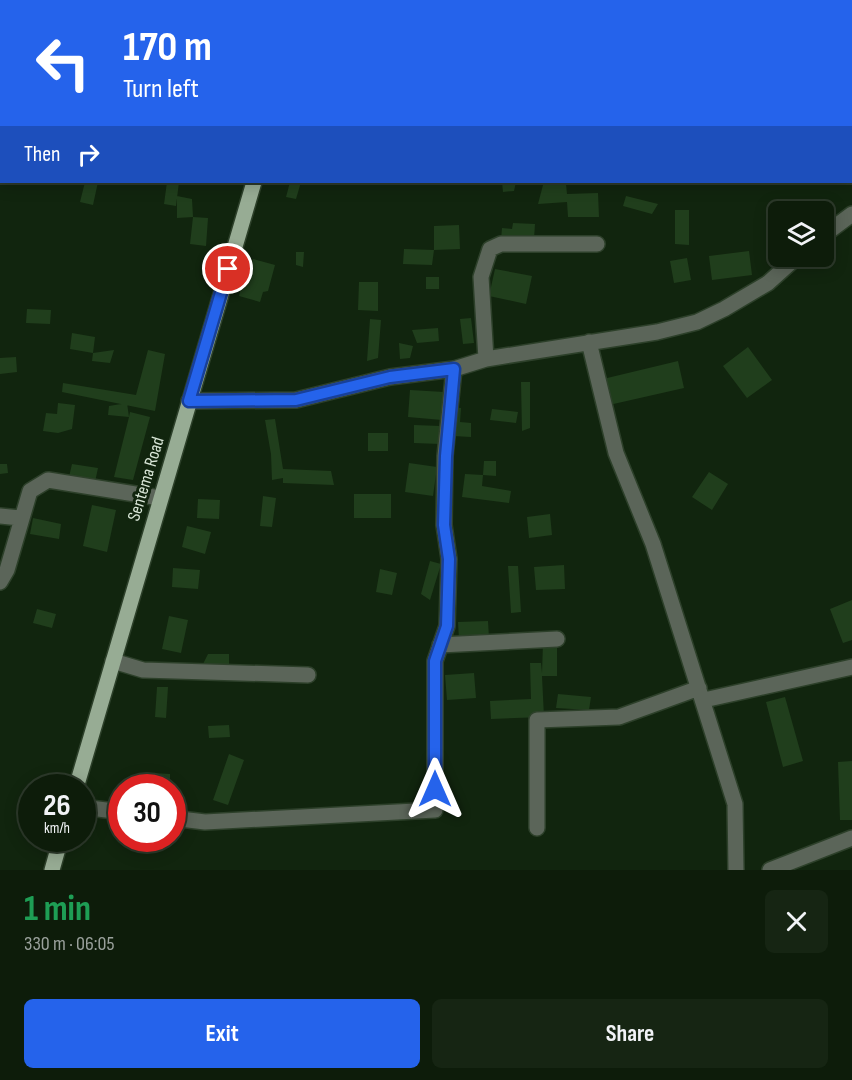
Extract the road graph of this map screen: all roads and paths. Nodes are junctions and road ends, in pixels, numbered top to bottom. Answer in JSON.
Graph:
{"nodes":[{"id":1,"x":254,"y":183,"type":"edge"},
{"id":2,"x":852,"y":214,"type":"edge"},
{"id":3,"x":834,"y":228,"type":"edge"},
{"id":4,"x":597,"y":244,"type":"dead end"},
{"id":5,"x":786,"y":267,"type":"edge"},
{"id":6,"x":590,"y":342,"type":"junction"},
{"id":7,"x":486,"y":359,"type":"junction"},
{"id":8,"x":454,"y":369,"type":"junction"},
{"id":9,"x":189,"y":401,"type":"junction"},
{"id":10,"x":160,"y":498,"type":"junction"},
{"id":11,"x":0,"y":516,"type":"edge"},
{"id":12,"x":20,"y":518,"type":"junction"},
{"id":13,"x":0,"y":582,"type":"edge"},
{"id":14,"x":556,"y":639,"type":"dead end"},
{"id":15,"x":440,"y":645,"type":"junction"},
{"id":16,"x":113,"y":661,"type":"junction"},
{"id":17,"x":852,"y":667,"type":"edge"},
{"id":18,"x":308,"y":675,"type":"dead end"},
{"id":19,"x":702,"y":694,"type":"junction"},
{"id":20,"x":80,"y":774,"type":"edge"},
{"id":21,"x":186,"y":820,"type":"edge"},
{"id":22,"x":537,"y":828,"type":"dead end"},
{"id":23,"x":852,"y":838,"type":"edge"},
{"id":24,"x":57,"y":852,"type":"edge"},
{"id":25,"x":52,"y":870,"type":"edge"},
{"id":26,"x":736,"y":870,"type":"edge"},
{"id":27,"x":770,"y":870,"type":"edge"}],
"edges":[{"from":1,"to":9,"type":"main road","name":"Sentema Road"},
{"from":2,"to":3,"type":"street"},
{"from":4,"to":7,"type":"street"},
{"from":5,"to":6,"type":"street"},
{"from":6,"to":7,"type":"street"},
{"from":6,"to":19,"type":"street"},
{"from":7,"to":8,"type":"street"},
{"from":8,"to":9,"type":"street"},
{"from":8,"to":15,"type":"street"},
{"from":9,"to":10,"type":"main road","name":"Sentema Road"},
{"from":10,"to":12,"type":"street"},
{"from":10,"to":16,"type":"main road","name":"Sentema Road"},
{"from":11,"to":12,"type":"street"},
{"from":12,"to":13,"type":"street"},
{"from":14,"to":15,"type":"street"},
{"from":15,"to":21,"type":"street"},
{"from":16,"to":18,"type":"street"},
{"from":16,"to":20,"type":"main road","name":"Sentema Road"},
{"from":17,"to":19,"type":"street"},
{"from":19,"to":22,"type":"street"},
{"from":19,"to":26,"type":"street"},
{"from":23,"to":27,"type":"street"},
{"from":24,"to":25,"type":"main road"}]}
